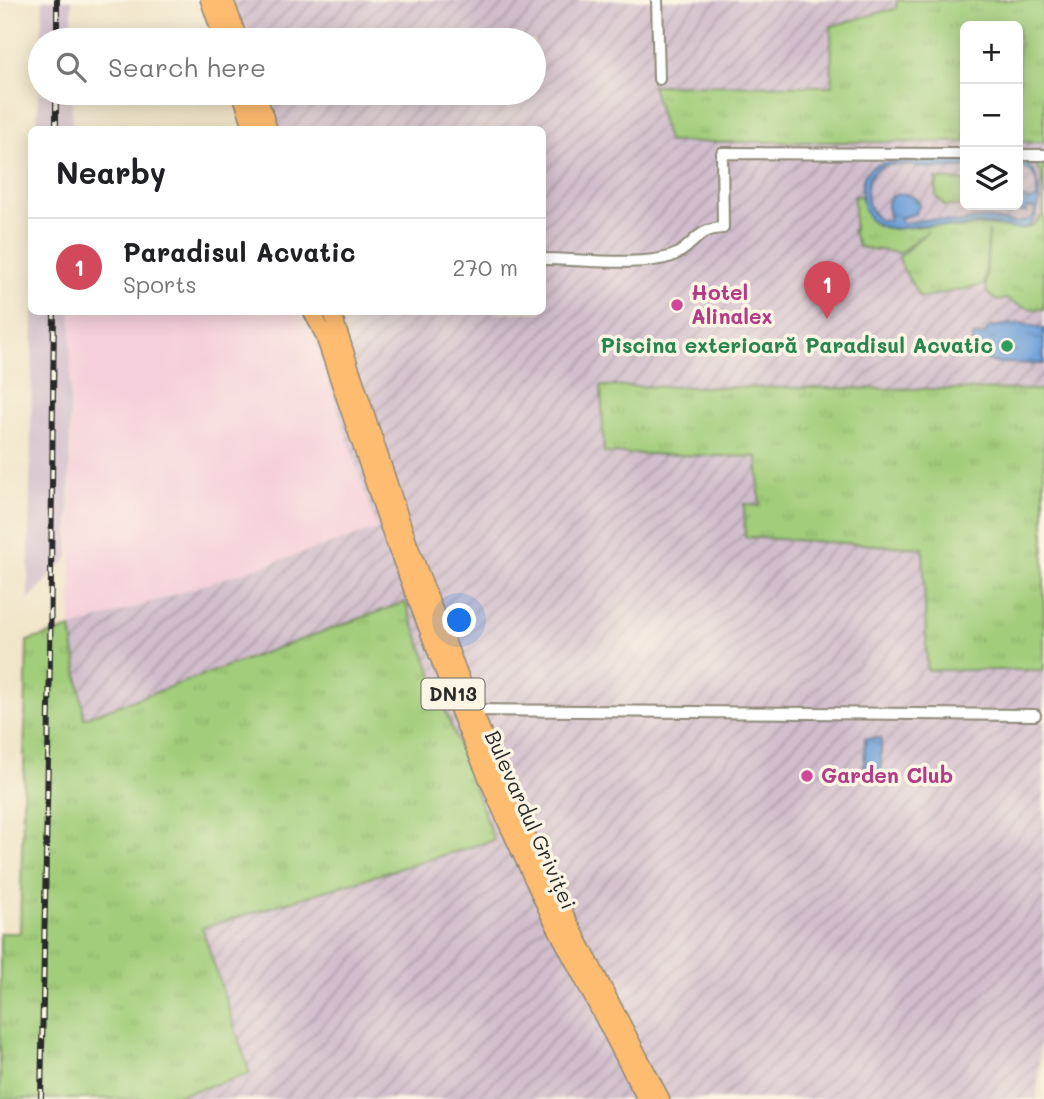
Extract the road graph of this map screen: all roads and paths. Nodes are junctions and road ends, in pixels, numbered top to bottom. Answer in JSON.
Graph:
{"nodes":[{"id":1,"x":209,"y":0,"type":"edge"},
{"id":2,"x":225,"y":0,"type":"edge"},
{"id":3,"x":657,"y":0,"type":"edge"},
{"id":4,"x":219,"y":28,"type":"edge"},
{"id":5,"x":235,"y":28,"type":"edge"},
{"id":6,"x":659,"y":79,"type":"dead end"},
{"id":7,"x":244,"y":105,"type":"edge"},
{"id":8,"x":261,"y":105,"type":"edge"},
{"id":9,"x":252,"y":126,"type":"edge"},
{"id":10,"x":268,"y":126,"type":"edge"},
{"id":11,"x":960,"y":154,"type":"edge"},
{"id":12,"x":1023,"y":155,"type":"edge"},
{"id":13,"x":1044,"y":155,"type":"edge"},
{"id":14,"x":546,"y":259,"type":"edge"},
{"id":15,"x":313,"y":315,"type":"edge"},
{"id":16,"x":333,"y":315,"type":"edge"},
{"id":17,"x":473,"y":709,"type":"junction"},
{"id":18,"x":1035,"y":715,"type":"dead end"},
{"id":19,"x":646,"y":1099,"type":"edge"},
{"id":20,"x":661,"y":1099,"type":"edge"}],
"edges":[{"from":1,"to":4,"type":"main road"},
{"from":2,"to":5,"type":"main road"},
{"from":3,"to":6,"type":"street"},
{"from":7,"to":9,"type":"main road"},
{"from":8,"to":10,"type":"main road"},
{"from":11,"to":14,"type":"street"},
{"from":12,"to":13,"type":"street"},
{"from":15,"to":19,"type":"main road","name":"Bulevardul Griviței","number":"DN13"},
{"from":16,"to":17,"type":"main road","name":"Bulevardul Griviței"},
{"from":17,"to":18,"type":"street"},
{"from":17,"to":20,"type":"main road","name":"Bulevardul Griviței"}]}
